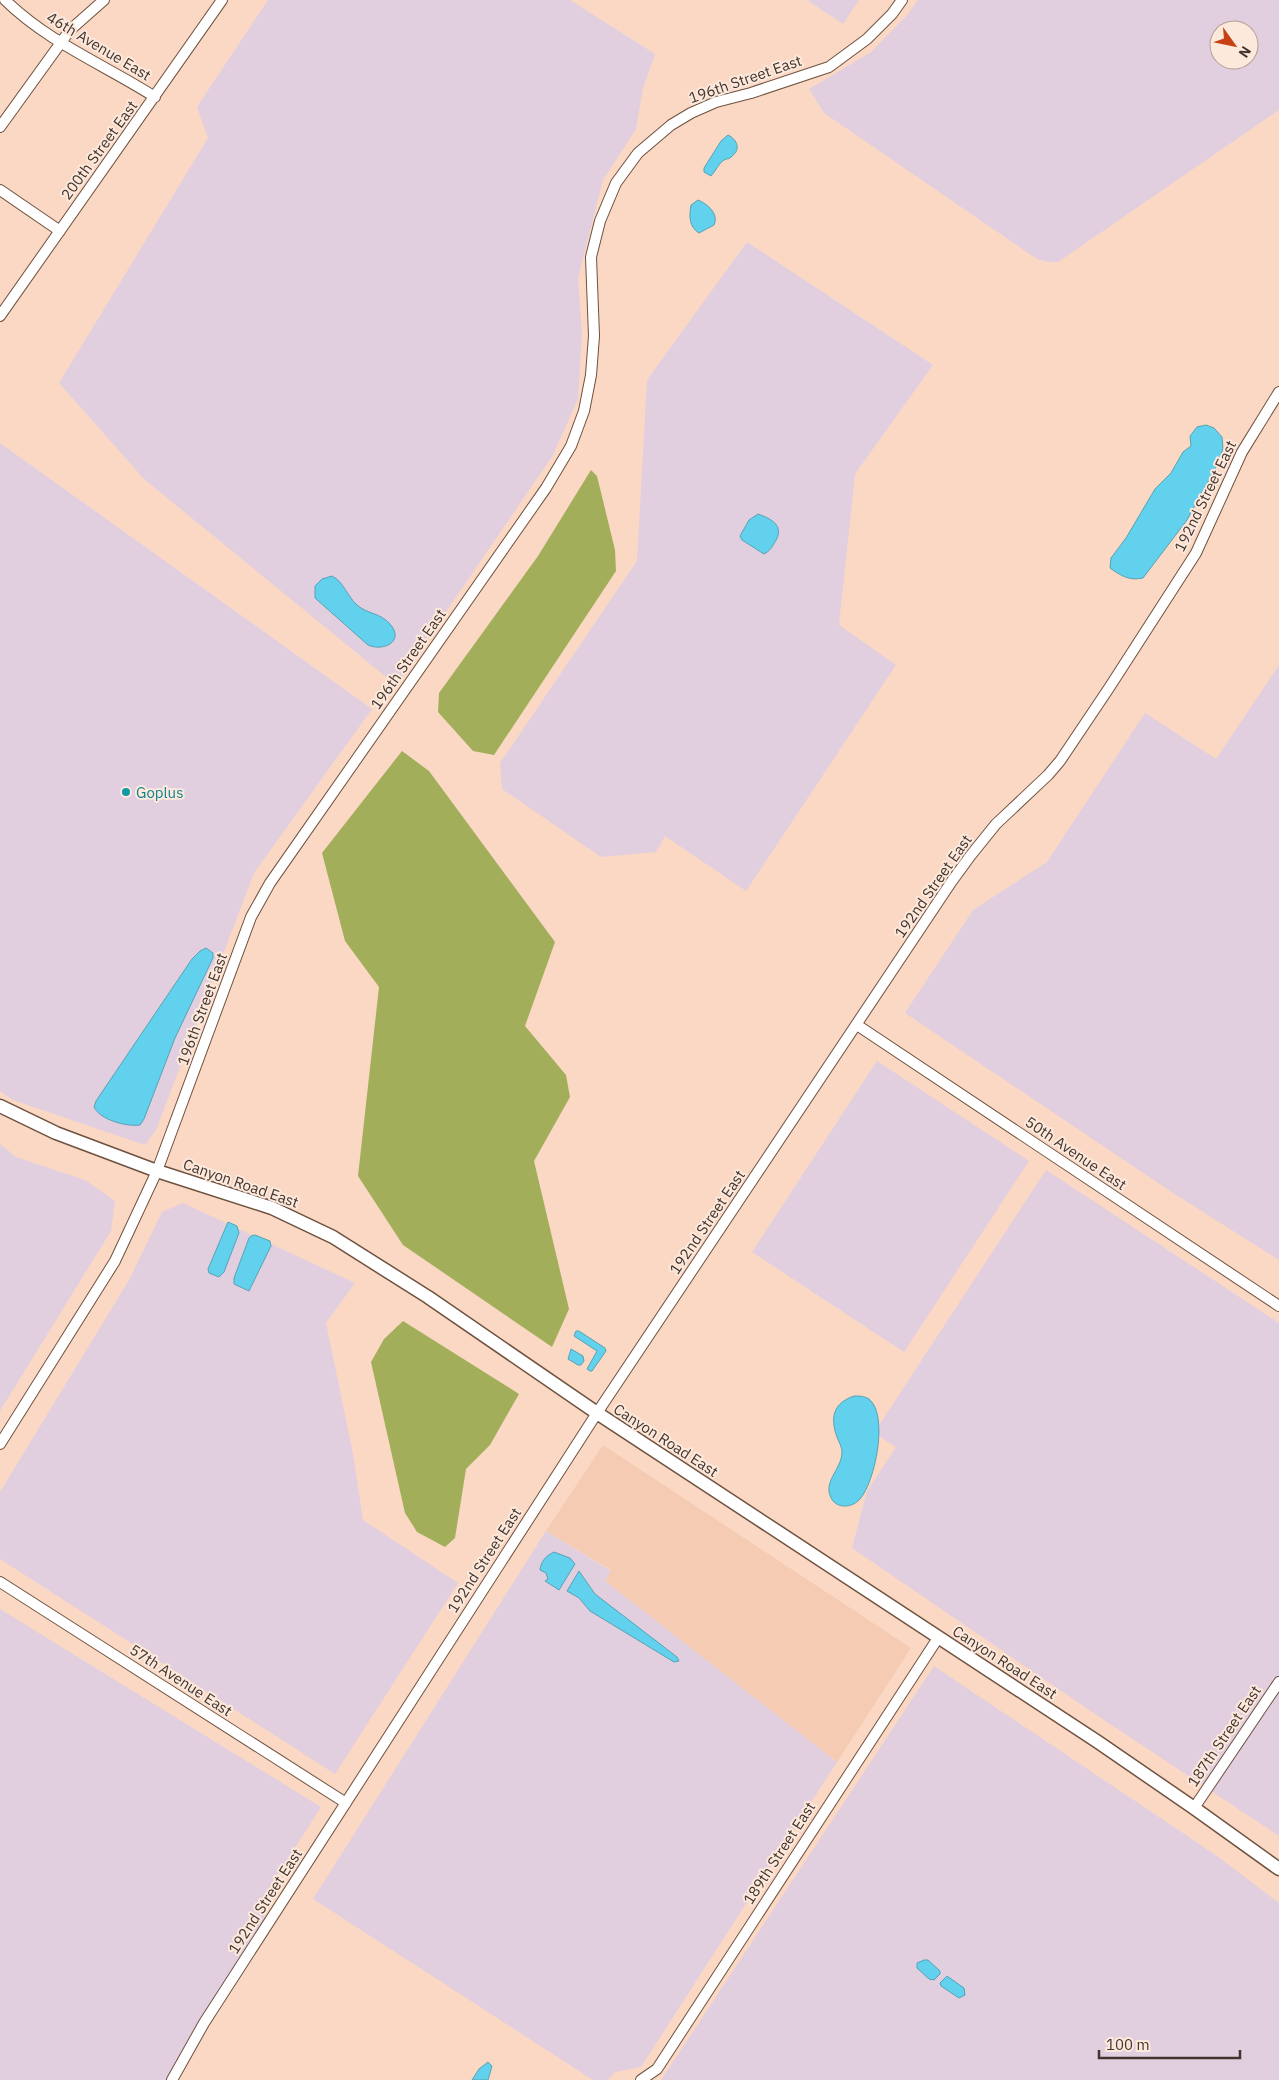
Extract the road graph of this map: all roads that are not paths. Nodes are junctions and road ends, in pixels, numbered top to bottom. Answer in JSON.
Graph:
{"nodes":[{"id":1,"x":5,"y":0,"type":"edge"},
{"id":2,"x":104,"y":0,"type":"edge"},
{"id":3,"x":222,"y":0,"type":"edge"},
{"id":4,"x":902,"y":0,"type":"edge"},
{"id":5,"x":61,"y":43,"type":"junction"},
{"id":6,"x":156,"y":97,"type":"junction"},
{"id":7,"x":0,"y":127,"type":"edge"},
{"id":8,"x":0,"y":190,"type":"edge"},
{"id":9,"x":60,"y":231,"type":"junction"},
{"id":10,"x":0,"y":316,"type":"edge"},
{"id":11,"x":1279,"y":392,"type":"edge"},
{"id":12,"x":857,"y":1025,"type":"junction"},
{"id":13,"x":0,"y":1106,"type":"edge"},
{"id":14,"x":157,"y":1171,"type":"junction"},
{"id":15,"x":1279,"y":1306,"type":"edge"},
{"id":16,"x":597,"y":1413,"type":"junction"},
{"id":17,"x":0,"y":1444,"type":"edge"},
{"id":18,"x":0,"y":1582,"type":"edge"},
{"id":19,"x":938,"y":1638,"type":"junction"},
{"id":20,"x":1279,"y":1682,"type":"edge"},
{"id":21,"x":346,"y":1803,"type":"junction"},
{"id":22,"x":1194,"y":1808,"type":"junction"},
{"id":23,"x":1279,"y":1869,"type":"edge"},
{"id":24,"x":172,"y":2080,"type":"edge"},
{"id":25,"x":641,"y":2080,"type":"edge"}],
"edges":[{"from":1,"to":5,"type":"street","name":"46th Avenue East"},
{"from":2,"to":5,"type":"street"},
{"from":3,"to":6,"type":"street","name":"200th Street East"},
{"from":4,"to":14,"type":"street","name":"196th Street East"},
{"from":5,"to":6,"type":"street","name":"46th Avenue East"},
{"from":5,"to":7,"type":"street"},
{"from":6,"to":9,"type":"street","name":"200th Street East"},
{"from":8,"to":9,"type":"street"},
{"from":9,"to":10,"type":"street","name":"200th Street East"},
{"from":11,"to":12,"type":"street","name":"192nd Street East"},
{"from":12,"to":15,"type":"street","name":"50th Avenue East"},
{"from":12,"to":16,"type":"street","name":"192nd Street East"},
{"from":13,"to":14,"type":"main road","name":"Canyon Road East"},
{"from":14,"to":16,"type":"main road","name":"Canyon Road East"},
{"from":14,"to":17,"type":"street","name":"196th Street East"},
{"from":16,"to":19,"type":"main road","name":"Canyon Road East"},
{"from":16,"to":21,"type":"street","name":"192nd Street East"},
{"from":18,"to":21,"type":"street","name":"57th Avenue East"},
{"from":19,"to":22,"type":"main road","name":"Canyon Road East"},
{"from":19,"to":25,"type":"street","name":"189th Street East"},
{"from":20,"to":22,"type":"street","name":"187th Street East"},
{"from":21,"to":24,"type":"street","name":"192nd Street East"},
{"from":22,"to":23,"type":"main road","name":"Canyon Road East"}]}
